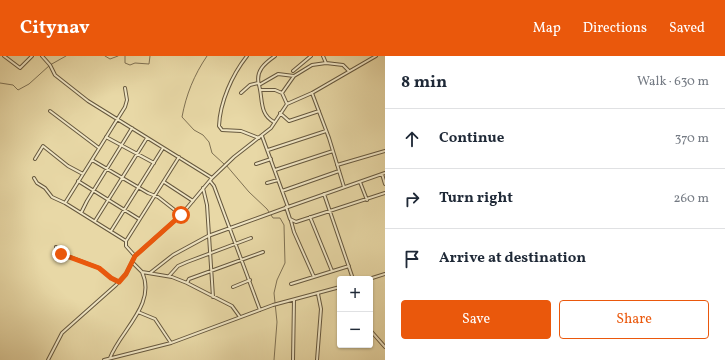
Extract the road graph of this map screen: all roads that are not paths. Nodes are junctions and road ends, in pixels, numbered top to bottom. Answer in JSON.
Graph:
{"nodes":[{"id":1,"x":4,"y":56,"type":"edge"},
{"id":2,"x":32,"y":56,"type":"edge"},
{"id":3,"x":42,"y":56,"type":"edge"},
{"id":4,"x":247,"y":56,"type":"edge"},
{"id":5,"x":275,"y":56,"type":"edge"},
{"id":6,"x":311,"y":56,"type":"edge"},
{"id":7,"x":323,"y":56,"type":"edge"},
{"id":8,"x":376,"y":56,"type":"edge"},
{"id":9,"x":326,"y":63,"type":"junction"},
{"id":10,"x":293,"y":71,"type":"dead end"},
{"id":11,"x":349,"y":71,"type":"junction"},
{"id":12,"x":294,"y":76,"type":"junction"},
{"id":13,"x":259,"y":84,"type":"junction"},
{"id":14,"x":125,"y":88,"type":"dead end"},
{"id":15,"x":260,"y":90,"type":"junction"},
{"id":16,"x":241,"y":93,"type":"dead end"},
{"id":17,"x":282,"y":93,"type":"junction"},
{"id":18,"x":312,"y":93,"type":"junction"},
{"id":19,"x":286,"y":104,"type":"junction"},
{"id":20,"x":319,"y":110,"type":"junction"},
{"id":21,"x":50,"y":111,"type":"dead end"},
{"id":22,"x":280,"y":113,"type":"junction"},
{"id":23,"x":117,"y":119,"type":"junction"},
{"id":24,"x":274,"y":122,"type":"junction"},
{"id":25,"x":132,"y":128,"type":"junction"},
{"id":26,"x":326,"y":131,"type":"junction"},
{"id":27,"x":262,"y":136,"type":"junction"},
{"id":28,"x":105,"y":137,"type":"junction"},
{"id":29,"x":147,"y":138,"type":"junction"},
{"id":30,"x":259,"y":138,"type":"junction"},
{"id":31,"x":121,"y":146,"type":"junction"},
{"id":32,"x":99,"y":148,"type":"junction"},
{"id":33,"x":163,"y":148,"type":"junction"},
{"id":34,"x":268,"y":150,"type":"junction"},
{"id":35,"x":332,"y":151,"type":"junction"},
{"id":36,"x":385,"y":151,"type":"edge"},
{"id":37,"x":137,"y":155,"type":"junction"},
{"id":38,"x":179,"y":157,"type":"junction"},
{"id":39,"x":35,"y":159,"type":"dead end"},
{"id":40,"x":271,"y":159,"type":"junction"},
{"id":41,"x":92,"y":160,"type":"junction"},
{"id":42,"x":154,"y":163,"type":"junction"},
{"id":43,"x":256,"y":164,"type":"dead end"},
{"id":44,"x":337,"y":165,"type":"junction"},
{"id":45,"x":107,"y":169,"type":"junction"},
{"id":46,"x":275,"y":170,"type":"junction"},
{"id":47,"x":339,"y":171,"type":"junction"},
{"id":48,"x":385,"y":173,"type":"edge"},
{"id":49,"x":83,"y":174,"type":"junction"},
{"id":50,"x":382,"y":174,"type":"junction"},
{"id":51,"x":34,"y":178,"type":"dead end"},
{"id":52,"x":122,"y":178,"type":"junction"},
{"id":53,"x":212,"y":178,"type":"junction"},
{"id":54,"x":278,"y":180,"type":"junction"},
{"id":55,"x":210,"y":181,"type":"junction"},
{"id":56,"x":360,"y":181,"type":"junction"},
{"id":57,"x":78,"y":182,"type":"junction"},
{"id":58,"x":164,"y":182,"type":"junction"},
{"id":59,"x":267,"y":183,"type":"dead end"},
{"id":60,"x":385,"y":184,"type":"edge"},
{"id":61,"x":344,"y":187,"type":"junction"},
{"id":62,"x":138,"y":188,"type":"junction"},
{"id":63,"x":203,"y":188,"type":"junction"},
{"id":64,"x":93,"y":190,"type":"junction"},
{"id":65,"x":282,"y":191,"type":"junction"},
{"id":66,"x":324,"y":194,"type":"junction"},
{"id":67,"x":385,"y":194,"type":"edge"},
{"id":68,"x":154,"y":196,"type":"junction"},
{"id":69,"x":108,"y":200,"type":"junction"},
{"id":70,"x":367,"y":200,"type":"junction"},
{"id":71,"x":193,"y":201,"type":"junction"},
{"id":72,"x":65,"y":203,"type":"junction"},
{"id":73,"x":287,"y":207,"type":"junction"},
{"id":74,"x":124,"y":209,"type":"junction"},
{"id":75,"x":329,"y":210,"type":"junction"},
{"id":76,"x":81,"y":213,"type":"junction"},
{"id":77,"x":181,"y":215,"type":"junction"},
{"id":78,"x":310,"y":217,"type":"junction"},
{"id":79,"x":140,"y":219,"type":"junction"},
{"id":80,"x":96,"y":221,"type":"junction"},
{"id":81,"x":291,"y":221,"type":"junction"},
{"id":82,"x":230,"y":228,"type":"junction"},
{"id":83,"x":111,"y":231,"type":"junction"},
{"id":84,"x":208,"y":236,"type":"junction"},
{"id":85,"x":251,"y":238,"type":"dead end"},
{"id":86,"x":126,"y":241,"type":"junction"},
{"id":87,"x":236,"y":243,"type":"junction"},
{"id":88,"x":56,"y":247,"type":"dead end"},
{"id":89,"x":263,"y":252,"type":"dead end"},
{"id":90,"x":210,"y":254,"type":"junction"},
{"id":91,"x":135,"y":256,"type":"junction"},
{"id":92,"x":242,"y":260,"type":"junction"},
{"id":93,"x":132,"y":262,"type":"junction"},
{"id":94,"x":349,"y":266,"type":"junction"},
{"id":95,"x":211,"y":271,"type":"junction"},
{"id":96,"x":332,"y":271,"type":"junction"},
{"id":97,"x":142,"y":272,"type":"junction"},
{"id":98,"x":150,"y":273,"type":"junction"},
{"id":99,"x":385,"y":274,"type":"edge"},
{"id":100,"x":169,"y":276,"type":"junction"},
{"id":101,"x":352,"y":276,"type":"edge"},
{"id":102,"x":314,"y":277,"type":"junction"},
{"id":103,"x":373,"y":278,"type":"edge"},
{"id":104,"x":250,"y":280,"type":"junction"},
{"id":105,"x":119,"y":282,"type":"junction"},
{"id":106,"x":187,"y":283,"type":"junction"},
{"id":107,"x":291,"y":284,"type":"dead end"},
{"id":108,"x":233,"y":287,"type":"dead end"},
{"id":109,"x":337,"y":288,"type":"edge"},
{"id":110,"x":318,"y":294,"type":"junction"},
{"id":111,"x":213,"y":297,"type":"junction"},
{"id":112,"x":294,"y":300,"type":"junction"},
{"id":113,"x":260,"y":310,"type":"junction"},
{"id":114,"x":138,"y":312,"type":"junction"},
{"id":115,"x":240,"y":317,"type":"junction"},
{"id":116,"x":373,"y":333,"type":"edge"},
{"id":117,"x":171,"y":343,"type":"junction"},
{"id":118,"x":385,"y":347,"type":"edge"},
{"id":119,"x":110,"y":358,"type":"junction"},
{"id":120,"x":48,"y":360,"type":"edge"},
{"id":121,"x":104,"y":360,"type":"edge"},
{"id":122,"x":293,"y":360,"type":"edge"},
{"id":123,"x":318,"y":360,"type":"edge"}],
"edges":[{"from":1,"to":2,"type":"street"},
{"from":3,"to":23,"type":"street"},
{"from":4,"to":30,"type":"street"},
{"from":5,"to":13,"type":"street"},
{"from":6,"to":10,"type":"street"},
{"from":7,"to":9,"type":"street"},
{"from":8,"to":11,"type":"street"},
{"from":9,"to":11,"type":"street"},
{"from":9,"to":12,"type":"street"},
{"from":11,"to":18,"type":"street"},
{"from":12,"to":13,"type":"street"},
{"from":12,"to":17,"type":"street"},
{"from":13,"to":15,"type":"street"},
{"from":13,"to":16,"type":"street"},
{"from":14,"to":23,"type":"street"},
{"from":15,"to":17,"type":"street"},
{"from":15,"to":24,"type":"street"},
{"from":17,"to":19,"type":"street"},
{"from":18,"to":19,"type":"street"},
{"from":18,"to":20,"type":"street"},
{"from":19,"to":22,"type":"street"},
{"from":20,"to":22,"type":"street"},
{"from":20,"to":26,"type":"street"},
{"from":21,"to":32,"type":"street"},
{"from":22,"to":24,"type":"street"},
{"from":23,"to":25,"type":"street"},
{"from":23,"to":28,"type":"street"},
{"from":24,"to":27,"type":"street"},
{"from":25,"to":29,"type":"street"},
{"from":25,"to":31,"type":"street"},
{"from":26,"to":34,"type":"street"},
{"from":26,"to":35,"type":"street"},
{"from":27,"to":30,"type":"street"},
{"from":27,"to":34,"type":"street"},
{"from":28,"to":31,"type":"street"},
{"from":28,"to":32,"type":"street"},
{"from":29,"to":33,"type":"street"},
{"from":29,"to":37,"type":"street"},
{"from":30,"to":53,"type":"street"},
{"from":31,"to":37,"type":"street"},
{"from":31,"to":45,"type":"street"},
{"from":32,"to":41,"type":"street"},
{"from":33,"to":38,"type":"street"},
{"from":33,"to":42,"type":"street"},
{"from":34,"to":40,"type":"street"},
{"from":35,"to":44,"type":"street"},
{"from":35,"to":46,"type":"street"},
{"from":36,"to":44,"type":"street"},
{"from":37,"to":42,"type":"street"},
{"from":37,"to":52,"type":"street"},
{"from":38,"to":53,"type":"street"},
{"from":38,"to":58,"type":"street"},
{"from":39,"to":49,"type":"street"},
{"from":40,"to":43,"type":"street"},
{"from":40,"to":46,"type":"street"},
{"from":41,"to":45,"type":"street"},
{"from":41,"to":49,"type":"street"},
{"from":42,"to":62,"type":"street"},
{"from":44,"to":47,"type":"street"},
{"from":45,"to":52,"type":"street"},
{"from":45,"to":64,"type":"street"},
{"from":46,"to":54,"type":"street"},
{"from":47,"to":61,"type":"street"},
{"from":47,"to":65,"type":"street"},
{"from":48,"to":50,"type":"street"},
{"from":49,"to":57,"type":"street"},
{"from":50,"to":56,"type":"street"},
{"from":50,"to":60,"type":"street"},
{"from":51,"to":72,"type":"street"},
{"from":52,"to":62,"type":"street"},
{"from":52,"to":69,"type":"street"},
{"from":53,"to":55,"type":"street"},
{"from":54,"to":59,"type":"street"},
{"from":54,"to":65,"type":"street"},
{"from":55,"to":63,"type":"street"},
{"from":55,"to":82,"type":"street"},
{"from":56,"to":61,"type":"street"},
{"from":56,"to":70,"type":"street"},
{"from":57,"to":64,"type":"street"},
{"from":57,"to":72,"type":"street"},
{"from":58,"to":68,"type":"street"},
{"from":58,"to":71,"type":"street"},
{"from":61,"to":66,"type":"street"},
{"from":62,"to":68,"type":"street"},
{"from":62,"to":74,"type":"street"},
{"from":63,"to":71,"type":"street"},
{"from":63,"to":84,"type":"street"},
{"from":64,"to":69,"type":"street"},
{"from":64,"to":76,"type":"street"},
{"from":65,"to":73,"type":"street"},
{"from":66,"to":73,"type":"street"},
{"from":66,"to":75,"type":"street"},
{"from":67,"to":70,"type":"street"},
{"from":68,"to":77,"type":"street"},
{"from":68,"to":79,"type":"street"},
{"from":69,"to":74,"type":"street"},
{"from":69,"to":80,"type":"street"},
{"from":70,"to":75,"type":"street"},
{"from":71,"to":77,"type":"street"},
{"from":72,"to":76,"type":"street"},
{"from":73,"to":81,"type":"street"},
{"from":73,"to":82,"type":"street"},
{"from":74,"to":79,"type":"street"},
{"from":74,"to":83,"type":"street"},
{"from":75,"to":78,"type":"street"},
{"from":75,"to":94,"type":"street"},
{"from":76,"to":80,"type":"street"},
{"from":77,"to":91,"type":"street"},
{"from":78,"to":81,"type":"street"},
{"from":78,"to":96,"type":"street"},
{"from":79,"to":86,"type":"street"},
{"from":80,"to":83,"type":"street"},
{"from":81,"to":102,"type":"street"},
{"from":82,"to":84,"type":"street"},
{"from":82,"to":87,"type":"street"},
{"from":83,"to":86,"type":"street"},
{"from":84,"to":90,"type":"street"},
{"from":84,"to":98,"type":"street"},
{"from":85,"to":87,"type":"street"},
{"from":86,"to":91,"type":"street"},
{"from":87,"to":90,"type":"street"},
{"from":87,"to":92,"type":"street"},
{"from":88,"to":105,"type":"street"},
{"from":89,"to":92,"type":"street"},
{"from":90,"to":95,"type":"street"},
{"from":90,"to":100,"type":"street"},
{"from":91,"to":93,"type":"street"},
{"from":92,"to":95,"type":"street"},
{"from":92,"to":104,"type":"street"},
{"from":93,"to":97,"type":"street"},
{"from":93,"to":105,"type":"street"},
{"from":94,"to":96,"type":"street"},
{"from":94,"to":101,"type":"street"},
{"from":95,"to":106,"type":"street"},
{"from":95,"to":111,"type":"street"},
{"from":96,"to":102,"type":"street"},
{"from":97,"to":98,"type":"street"},
{"from":97,"to":114,"type":"street"},
{"from":98,"to":100,"type":"street"},
{"from":99,"to":103,"type":"street"},
{"from":100,"to":106,"type":"street"},
{"from":102,"to":107,"type":"street"},
{"from":104,"to":108,"type":"street"},
{"from":104,"to":113,"type":"street"},
{"from":105,"to":120,"type":"street"},
{"from":106,"to":111,"type":"street"},
{"from":109,"to":110,"type":"street"},
{"from":110,"to":112,"type":"street"},
{"from":110,"to":123,"type":"street"},
{"from":111,"to":115,"type":"street"},
{"from":112,"to":113,"type":"street"},
{"from":112,"to":122,"type":"street"},
{"from":113,"to":115,"type":"street"},
{"from":114,"to":117,"type":"street"},
{"from":114,"to":119,"type":"street"},
{"from":115,"to":117,"type":"street"},
{"from":116,"to":118,"type":"street"},
{"from":117,"to":119,"type":"street"},
{"from":119,"to":121,"type":"street"}]}
